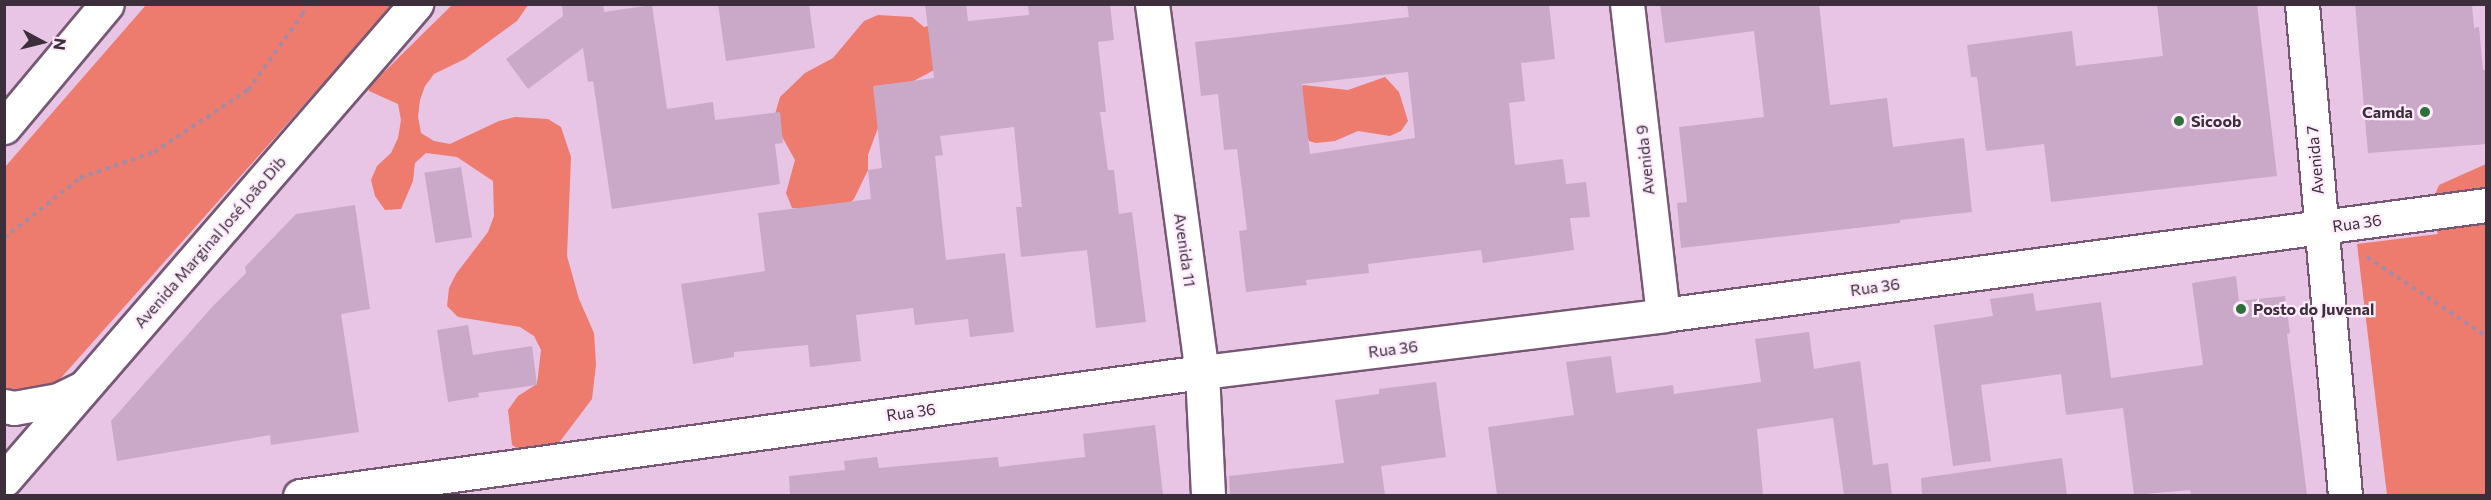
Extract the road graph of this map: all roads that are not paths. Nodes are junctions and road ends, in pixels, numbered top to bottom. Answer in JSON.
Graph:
{"nodes":[{"id":1,"x":106,"y":4,"type":"edge"},
{"id":2,"x":416,"y":4,"type":"edge"},
{"id":3,"x":1152,"y":4,"type":"edge"},
{"id":4,"x":1627,"y":4,"type":"edge"},
{"id":5,"x":2302,"y":4,"type":"edge"},
{"id":6,"x":4,"y":127,"type":"edge"},
{"id":7,"x":2487,"y":205,"type":"edge"},
{"id":8,"x":2321,"y":227,"type":"junction"},
{"id":9,"x":1663,"y":315,"type":"junction"},
{"id":10,"x":1202,"y":372,"type":"junction"},
{"id":11,"x":85,"y":387,"type":"junction"},
{"id":12,"x":4,"y":406,"type":"edge"},
{"id":13,"x":4,"y":480,"type":"edge"},
{"id":14,"x":300,"y":495,"type":"edge"},
{"id":15,"x":1208,"y":495,"type":"edge"},
{"id":16,"x":2345,"y":495,"type":"edge"}],
"edges":[{"from":1,"to":6,"type":"street"},
{"from":2,"to":11,"type":"street","name":"Avenida Marginal José João Dib"},
{"from":3,"to":10,"type":"street","name":"Avenida 11"},
{"from":4,"to":9,"type":"street","name":"Avenida 9"},
{"from":5,"to":8,"type":"street","name":"Avenida 7"},
{"from":7,"to":8,"type":"street","name":"Rua 36"},
{"from":8,"to":9,"type":"street","name":"Rua 36"},
{"from":8,"to":16,"type":"street","name":"Avenida 7"},
{"from":9,"to":10,"type":"street","name":"Rua 36"},
{"from":10,"to":14,"type":"street","name":"Rua 36"},
{"from":10,"to":15,"type":"street","name":"Avenida 11"},
{"from":11,"to":12,"type":"street"},
{"from":11,"to":13,"type":"street","name":"Avenida Marginal José João Dib"}]}
